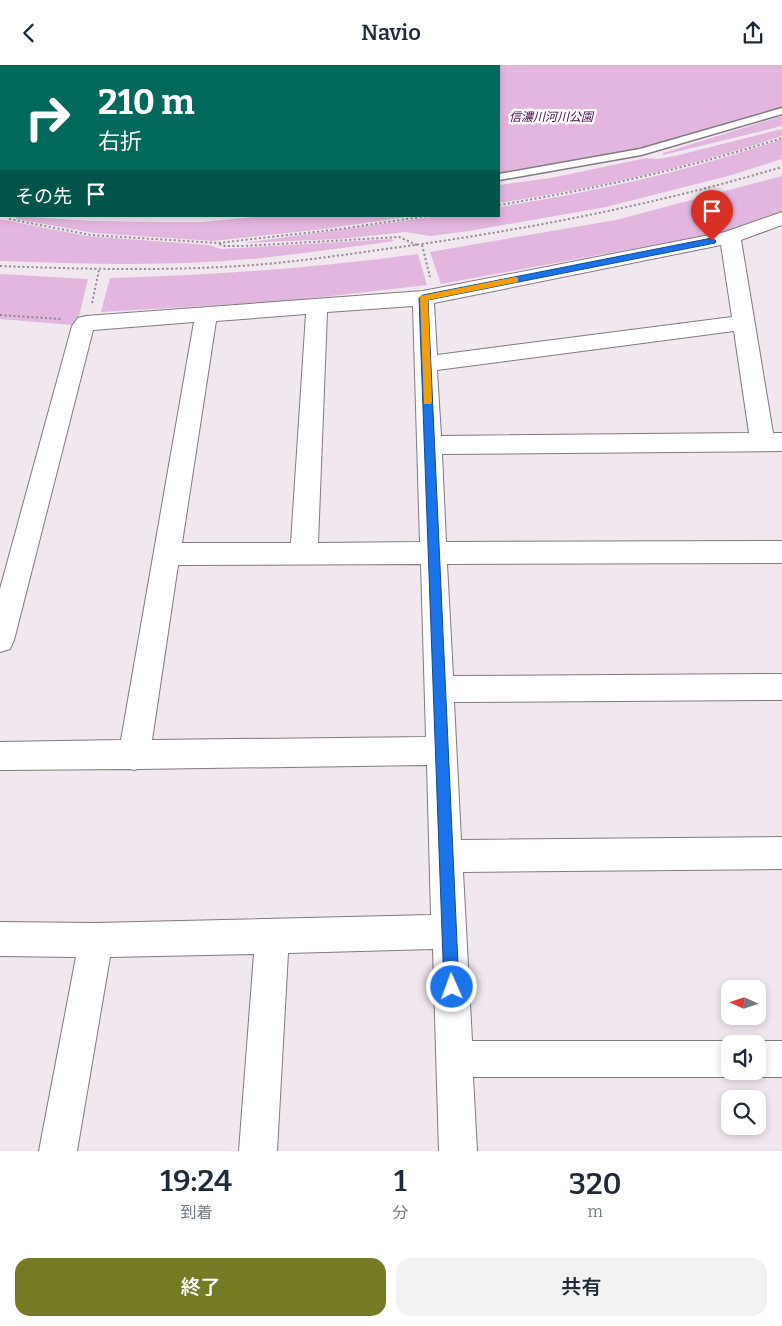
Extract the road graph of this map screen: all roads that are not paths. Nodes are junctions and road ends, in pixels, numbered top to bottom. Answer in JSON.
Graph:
{"nodes":[{"id":1,"x":782,"y":111,"type":"edge"},
{"id":2,"x":500,"y":177,"type":"edge"},
{"id":3,"x":782,"y":218,"type":"edge"},
{"id":4,"x":730,"y":237,"type":"junction"},
{"id":5,"x":429,"y":296,"type":"junction"},
{"id":6,"x":317,"y":306,"type":"junction"},
{"id":7,"x":206,"y":314,"type":"junction"},
{"id":8,"x":743,"y":323,"type":"junction"},
{"id":9,"x":426,"y":364,"type":"junction"},
{"id":10,"x":772,"y":442,"type":"edge"},
{"id":11,"x":430,"y":445,"type":"junction"},
{"id":12,"x":304,"y":552,"type":"junction"},
{"id":13,"x":782,"y":552,"type":"edge"},
{"id":14,"x":434,"y":553,"type":"junction"},
{"id":15,"x":166,"y":554,"type":"junction"},
{"id":16,"x":0,"y":640,"type":"edge"},
{"id":17,"x":782,"y":687,"type":"edge"},
{"id":18,"x":439,"y":689,"type":"junction"},
{"id":19,"x":442,"y":751,"type":"junction"},
{"id":20,"x":0,"y":756,"type":"edge"},
{"id":21,"x":134,"y":756,"type":"junction"},
{"id":22,"x":782,"y":853,"type":"edge"},
{"id":23,"x":446,"y":856,"type":"junction"},
{"id":24,"x":450,"y":932,"type":"junction"},
{"id":25,"x":272,"y":937,"type":"junction"},
{"id":26,"x":0,"y":939,"type":"edge"},
{"id":27,"x":96,"y":940,"type":"junction"},
{"id":28,"x":454,"y":1059,"type":"junction"},
{"id":29,"x":721,"y":1059,"type":"edge"},
{"id":30,"x":766,"y":1059,"type":"edge"},
{"id":31,"x":782,"y":1059,"type":"edge"},
{"id":32,"x":58,"y":1151,"type":"edge"},
{"id":33,"x":258,"y":1151,"type":"edge"},
{"id":34,"x":458,"y":1151,"type":"edge"}],
"edges":[{"from":1,"to":2,"type":"lane"},
{"from":3,"to":4,"type":"street"},
{"from":4,"to":5,"type":"street"},
{"from":4,"to":8,"type":"street"},
{"from":5,"to":6,"type":"street"},
{"from":5,"to":9,"type":"street"},
{"from":6,"to":7,"type":"street"},
{"from":6,"to":12,"type":"street"},
{"from":7,"to":15,"type":"street"},
{"from":7,"to":16,"type":"street"},
{"from":8,"to":9,"type":"street"},
{"from":8,"to":10,"type":"street"},
{"from":9,"to":11,"type":"street"},
{"from":10,"to":11,"type":"street"},
{"from":11,"to":14,"type":"street"},
{"from":12,"to":14,"type":"street"},
{"from":12,"to":15,"type":"street"},
{"from":13,"to":14,"type":"street"},
{"from":14,"to":18,"type":"street"},
{"from":15,"to":21,"type":"street"},
{"from":17,"to":18,"type":"street"},
{"from":18,"to":19,"type":"street"},
{"from":19,"to":21,"type":"street"},
{"from":19,"to":23,"type":"street"},
{"from":20,"to":21,"type":"street"},
{"from":22,"to":23,"type":"street"},
{"from":23,"to":24,"type":"street"},
{"from":24,"to":25,"type":"street"},
{"from":24,"to":28,"type":"street"},
{"from":25,"to":27,"type":"street"},
{"from":25,"to":33,"type":"street"},
{"from":26,"to":27,"type":"street"},
{"from":27,"to":32,"type":"street"},
{"from":28,"to":29,"type":"street"},
{"from":28,"to":34,"type":"street"},
{"from":30,"to":31,"type":"street"}]}
